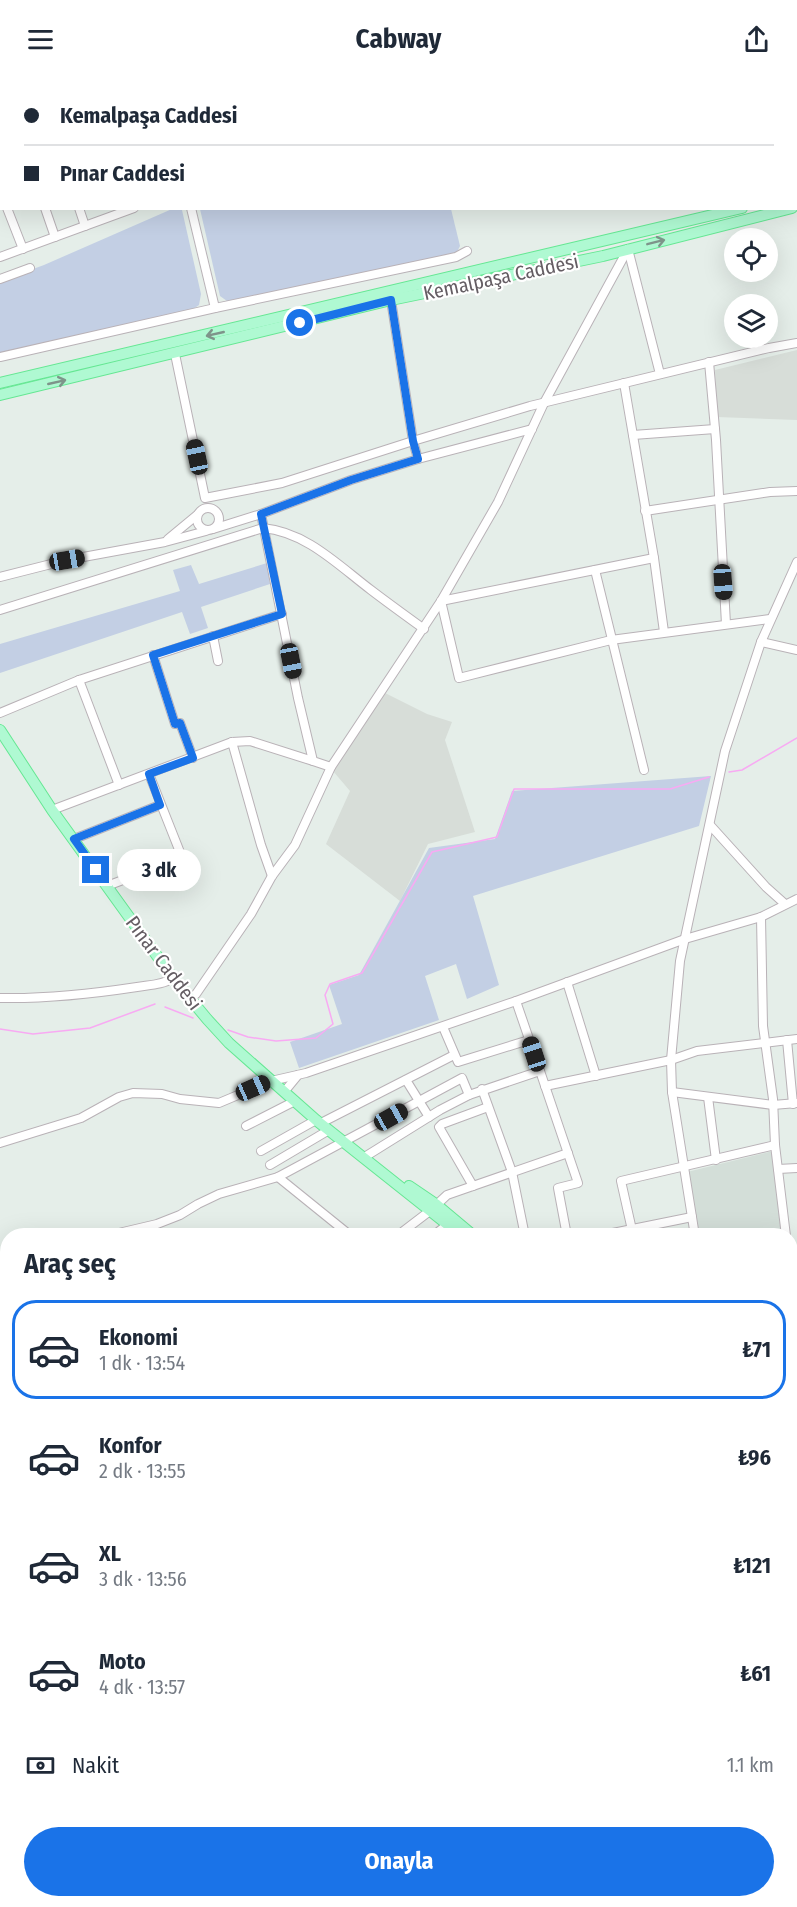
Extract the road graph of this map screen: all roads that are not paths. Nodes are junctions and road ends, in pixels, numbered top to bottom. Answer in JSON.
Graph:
{"nodes":[{"id":1,"x":8,"y":210,"type":"edge"},
{"id":2,"x":46,"y":210,"type":"edge"},
{"id":3,"x":80,"y":210,"type":"edge"},
{"id":4,"x":191,"y":210,"type":"edge"},
{"id":5,"x":734,"y":210,"type":"edge"},
{"id":6,"x":787,"y":210,"type":"edge"},
{"id":7,"x":114,"y":212,"type":"edge"},
{"id":8,"x":85,"y":226,"type":"junction"},
{"id":9,"x":55,"y":237,"type":"junction"},
{"id":10,"x":23,"y":249,"type":"junction"},
{"id":11,"x":628,"y":249,"type":"junction"},
{"id":12,"x":467,"y":251,"type":"dead end"},
{"id":13,"x":0,"y":257,"type":"edge"},
{"id":14,"x":30,"y":268,"type":"dead end"},
{"id":15,"x":0,"y":279,"type":"edge"},
{"id":16,"x":391,"y":300,"type":"junction"},
{"id":17,"x":215,"y":308,"type":"junction"},
{"id":18,"x":797,"y":343,"type":"edge"},
{"id":19,"x":175,"y":354,"type":"junction"},
{"id":20,"x":0,"y":357,"type":"edge"},
{"id":21,"x":709,"y":362,"type":"junction"},
{"id":22,"x":660,"y":374,"type":"junction"},
{"id":23,"x":0,"y":383,"type":"edge"},
{"id":24,"x":624,"y":383,"type":"junction"},
{"id":25,"x":0,"y":394,"type":"edge"},
{"id":26,"x":544,"y":403,"type":"junction"},
{"id":27,"x":532,"y":429,"type":"junction"},
{"id":28,"x":715,"y":429,"type":"junction"},
{"id":29,"x":633,"y":435,"type":"junction"},
{"id":30,"x":413,"y":441,"type":"junction"},
{"id":31,"x":418,"y":459,"type":"junction"},
{"id":32,"x":797,"y":491,"type":"edge"},
{"id":33,"x":205,"y":498,"type":"junction"},
{"id":34,"x":718,"y":499,"type":"junction"},
{"id":35,"x":206,"y":508,"type":"junction"},
{"id":36,"x":645,"y":511,"type":"junction"},
{"id":37,"x":216,"y":512,"type":"junction"},
{"id":38,"x":261,"y":514,"type":"junction"},
{"id":39,"x":197,"y":515,"type":"junction"},
{"id":40,"x":239,"y":520,"type":"junction"},
{"id":41,"x":263,"y":528,"type":"junction"},
{"id":42,"x":210,"y":530,"type":"junction"},
{"id":43,"x":165,"y":542,"type":"junction"},
{"id":44,"x":654,"y":558,"type":"junction"},
{"id":45,"x":797,"y":562,"type":"edge"},
{"id":46,"x":595,"y":570,"type":"junction"},
{"id":47,"x":0,"y":577,"type":"edge"},
{"id":48,"x":441,"y":601,"type":"junction"},
{"id":49,"x":0,"y":610,"type":"edge"},
{"id":50,"x":282,"y":614,"type":"junction"},
{"id":51,"x":770,"y":619,"type":"junction"},
{"id":52,"x":726,"y":624,"type":"junction"},
{"id":53,"x":424,"y":628,"type":"junction"},
{"id":54,"x":664,"y":632,"type":"junction"},
{"id":55,"x":213,"y":636,"type":"junction"},
{"id":56,"x":611,"y":640,"type":"junction"},
{"id":57,"x":761,"y":642,"type":"junction"},
{"id":58,"x":797,"y":650,"type":"edge"},
{"id":59,"x":153,"y":655,"type":"junction"},
{"id":60,"x":218,"y":661,"type":"dead end"},
{"id":61,"x":78,"y":680,"type":"junction"},
{"id":62,"x":0,"y":712,"type":"edge"},
{"id":63,"x":0,"y":730,"type":"edge"},
{"id":64,"x":232,"y":742,"type":"junction"},
{"id":65,"x":193,"y":758,"type":"junction"},
{"id":66,"x":313,"y":760,"type":"junction"},
{"id":67,"x":331,"y":767,"type":"junction"},
{"id":68,"x":644,"y":770,"type":"dead end"},
{"id":69,"x":149,"y":774,"type":"junction"},
{"id":70,"x":119,"y":785,"type":"junction"},
{"id":71,"x":160,"y":805,"type":"junction"},
{"id":72,"x":52,"y":810,"type":"junction"},
{"id":73,"x":710,"y":825,"type":"junction"},
{"id":74,"x":74,"y":839,"type":"junction"},
{"id":75,"x":181,"y":858,"type":"junction"},
{"id":76,"x":272,"y":876,"type":"junction"},
{"id":77,"x":191,"y":880,"type":"dead end"},
{"id":78,"x":107,"y":886,"type":"junction"},
{"id":79,"x":797,"y":899,"type":"edge"},
{"id":80,"x":785,"y":904,"type":"junction"},
{"id":81,"x":761,"y":917,"type":"junction"},
{"id":82,"x":685,"y":939,"type":"junction"},
{"id":83,"x":173,"y":978,"type":"junction"},
{"id":84,"x":567,"y":982,"type":"junction"},
{"id":85,"x":0,"y":998,"type":"edge"},
{"id":86,"x":190,"y":999,"type":"junction"},
{"id":87,"x":516,"y":1001,"type":"junction"},
{"id":88,"x":443,"y":1027,"type":"junction"},
{"id":89,"x":529,"y":1040,"type":"junction"},
{"id":90,"x":792,"y":1040,"type":"edge"},
{"id":91,"x":766,"y":1042,"type":"junction"},
{"id":92,"x":454,"y":1055,"type":"junction"},
{"id":93,"x":670,"y":1060,"type":"junction"},
{"id":94,"x":540,"y":1071,"type":"junction"},
{"id":95,"x":298,"y":1075,"type":"junction"},
{"id":96,"x":596,"y":1076,"type":"junction"},
{"id":97,"x":406,"y":1080,"type":"junction"},
{"id":98,"x":271,"y":1081,"type":"junction"},
{"id":99,"x":545,"y":1086,"type":"junction"},
{"id":100,"x":482,"y":1089,"type":"junction"},
{"id":101,"x":284,"y":1092,"type":"junction"},
{"id":102,"x":672,"y":1092,"type":"junction"},
{"id":103,"x":469,"y":1095,"type":"junction"},
{"id":104,"x":708,"y":1097,"type":"junction"},
{"id":105,"x":295,"y":1101,"type":"junction"},
{"id":106,"x":420,"y":1101,"type":"junction"},
{"id":107,"x":795,"y":1103,"type":"edge"},
{"id":108,"x":773,"y":1106,"type":"junction"},
{"id":109,"x":488,"y":1107,"type":"junction"},
{"id":110,"x":429,"y":1117,"type":"junction"},
{"id":111,"x":322,"y":1124,"type":"junction"},
{"id":112,"x":246,"y":1126,"type":"dead end"},
{"id":113,"x":0,"y":1143,"type":"edge"},
{"id":114,"x":344,"y":1143,"type":"junction"},
{"id":115,"x":775,"y":1145,"type":"junction"},
{"id":116,"x":261,"y":1151,"type":"dead end"},
{"id":117,"x":568,"y":1153,"type":"junction"},
{"id":118,"x":365,"y":1160,"type":"junction"},
{"id":119,"x":716,"y":1160,"type":"junction"},
{"id":120,"x":270,"y":1165,"type":"dead end"},
{"id":121,"x":684,"y":1168,"type":"junction"},
{"id":122,"x":797,"y":1168,"type":"edge"},
{"id":123,"x":778,"y":1169,"type":"junction"},
{"id":124,"x":512,"y":1172,"type":"junction"},
{"id":125,"x":278,"y":1177,"type":"junction"},
{"id":126,"x":473,"y":1186,"type":"junction"},
{"id":127,"x":434,"y":1208,"type":"junction"},
{"id":128,"x":692,"y":1217,"type":"junction"},
{"id":129,"x":448,"y":1224,"type":"junction"},
{"id":130,"x":140,"y":1228,"type":"edge"},
{"id":131,"x":341,"y":1228,"type":"edge"},
{"id":132,"x":408,"y":1228,"type":"edge"},
{"id":133,"x":443,"y":1228,"type":"edge"},
{"id":134,"x":453,"y":1228,"type":"edge"},
{"id":135,"x":463,"y":1228,"type":"edge"},
{"id":136,"x":523,"y":1228,"type":"edge"},
{"id":137,"x":566,"y":1228,"type":"edge"},
{"id":138,"x":632,"y":1228,"type":"edge"},
{"id":139,"x":641,"y":1228,"type":"edge"},
{"id":140,"x":694,"y":1228,"type":"edge"},
{"id":141,"x":785,"y":1228,"type":"edge"}],
"edges":[{"from":1,"to":10,"type":"street"},
{"from":2,"to":9,"type":"street"},
{"from":3,"to":8,"type":"street"},
{"from":4,"to":17,"type":"street"},
{"from":5,"to":23,"type":"main road","name":"Kemalpaşa Caddesi","one_way":true},
{"from":11,"to":6,"type":"main road","name":"Kemalpaşa Caddesi","one_way":true},
{"from":7,"to":8,"type":"street"},
{"from":8,"to":9,"type":"street"},
{"from":9,"to":10,"type":"street"},
{"from":10,"to":13,"type":"street"},
{"from":11,"to":16,"type":"main road","name":"Kemalpaşa Caddesi"},
{"from":11,"to":22,"type":"street"},
{"from":11,"to":26,"type":"street"},
{"from":12,"to":17,"type":"street"},
{"from":14,"to":15,"type":"street"},
{"from":16,"to":19,"type":"main road","name":"Kemalpaşa Caddesi"},
{"from":16,"to":30,"type":"street"},
{"from":17,"to":20,"type":"street"},
{"from":18,"to":21,"type":"street"},
{"from":25,"to":19,"type":"main road","name":"Kemalpaşa Caddesi","one_way":true},
{"from":19,"to":33,"type":"street"},
{"from":21,"to":22,"type":"street"},
{"from":21,"to":28,"type":"street"},
{"from":22,"to":24,"type":"street"},
{"from":24,"to":26,"type":"street"},
{"from":24,"to":29,"type":"street"},
{"from":26,"to":27,"type":"street"},
{"from":26,"to":30,"type":"street"},
{"from":27,"to":31,"type":"street"},
{"from":27,"to":48,"type":"street"},
{"from":28,"to":29,"type":"street"},
{"from":28,"to":34,"type":"street"},
{"from":29,"to":36,"type":"street"},
{"from":30,"to":31,"type":"street"},
{"from":30,"to":33,"type":"street"},
{"from":31,"to":38,"type":"street"},
{"from":32,"to":34,"type":"street"},
{"from":33,"to":35,"type":"street"},
{"from":34,"to":36,"type":"street"},
{"from":34,"to":52,"type":"street"},
{"from":35,"to":37,"type":"street"},
{"from":35,"to":39,"type":"street"},
{"from":36,"to":44,"type":"street"},
{"from":37,"to":40,"type":"street"},
{"from":37,"to":42,"type":"street"},
{"from":38,"to":40,"type":"street"},
{"from":38,"to":41,"type":"street"},
{"from":39,"to":42,"type":"street"},
{"from":39,"to":43,"type":"street"},
{"from":40,"to":42,"type":"street"},
{"from":41,"to":49,"type":"street"},
{"from":41,"to":50,"type":"street"},
{"from":41,"to":53,"type":"street"},
{"from":42,"to":43,"type":"street"},
{"from":43,"to":47,"type":"street"},
{"from":44,"to":46,"type":"street"},
{"from":44,"to":54,"type":"street"},
{"from":45,"to":51,"type":"street"},
{"from":46,"to":48,"type":"street"},
{"from":46,"to":56,"type":"street"},
{"from":48,"to":53,"type":"street"},
{"from":48,"to":56,"type":"street"},
{"from":50,"to":55,"type":"street"},
{"from":50,"to":66,"type":"street"},
{"from":51,"to":52,"type":"street"},
{"from":51,"to":57,"type":"street"},
{"from":52,"to":54,"type":"street"},
{"from":53,"to":67,"type":"street"},
{"from":54,"to":56,"type":"street"},
{"from":55,"to":59,"type":"street"},
{"from":55,"to":60,"type":"street"},
{"from":56,"to":68,"type":"street"},
{"from":57,"to":58,"type":"street"},
{"from":57,"to":73,"type":"street"},
{"from":59,"to":61,"type":"street"},
{"from":59,"to":65,"type":"street"},
{"from":61,"to":62,"type":"street"},
{"from":61,"to":70,"type":"street"},
{"from":63,"to":72,"type":"main road","name":"Pınar Caddesi"},
{"from":64,"to":65,"type":"street"},
{"from":64,"to":66,"type":"street"},
{"from":64,"to":76,"type":"street"},
{"from":65,"to":69,"type":"street"},
{"from":66,"to":67,"type":"street"},
{"from":67,"to":76,"type":"street"},
{"from":69,"to":70,"type":"street"},
{"from":69,"to":71,"type":"street"},
{"from":70,"to":72,"type":"street"},
{"from":71,"to":74,"type":"street"},
{"from":71,"to":75,"type":"street"},
{"from":72,"to":74,"type":"main road","name":"Pınar Caddesi"},
{"from":73,"to":80,"type":"street"},
{"from":73,"to":82,"type":"street"},
{"from":74,"to":78,"type":"main road","name":"Pınar Caddesi"},
{"from":75,"to":77,"type":"street"},
{"from":75,"to":78,"type":"street"},
{"from":76,"to":86,"type":"street"},
{"from":78,"to":83,"type":"main road","name":"Pınar Caddesi"},
{"from":79,"to":80,"type":"street"},
{"from":80,"to":81,"type":"street"},
{"from":81,"to":82,"type":"street"},
{"from":81,"to":91,"type":"street"},
{"from":82,"to":84,"type":"street"},
{"from":82,"to":93,"type":"street"},
{"from":83,"to":85,"type":"street"},
{"from":83,"to":86,"type":"main road","name":"Pınar Caddesi"},
{"from":84,"to":87,"type":"street"},
{"from":84,"to":96,"type":"street"},
{"from":86,"to":98,"type":"main road","name":"Pınar Caddesi"},
{"from":87,"to":88,"type":"street"},
{"from":87,"to":89,"type":"street"},
{"from":88,"to":92,"type":"street"},
{"from":88,"to":95,"type":"street"},
{"from":89,"to":92,"type":"street"},
{"from":89,"to":94,"type":"street"},
{"from":90,"to":91,"type":"street"},
{"from":90,"to":107,"type":"street"},
{"from":91,"to":93,"type":"street"},
{"from":91,"to":108,"type":"street"},
{"from":92,"to":97,"type":"street"},
{"from":93,"to":96,"type":"street"},
{"from":93,"to":102,"type":"street"},
{"from":94,"to":99,"type":"street"},
{"from":94,"to":100,"type":"street"},
{"from":95,"to":98,"type":"street"},
{"from":95,"to":101,"type":"street"},
{"from":96,"to":99,"type":"street"},
{"from":97,"to":106,"type":"street"},
{"from":97,"to":111,"type":"street"},
{"from":98,"to":101,"type":"main road","name":"Pınar Caddesi"},
{"from":98,"to":113,"type":"street"},
{"from":99,"to":117,"type":"street"},
{"from":100,"to":103,"type":"street"},
{"from":100,"to":109,"type":"street"},
{"from":101,"to":105,"type":"main road","name":"Pınar Caddesi"},
{"from":102,"to":104,"type":"street"},
{"from":102,"to":121,"type":"street"},
{"from":103,"to":106,"type":"street"},
{"from":103,"to":110,"type":"street"},
{"from":104,"to":108,"type":"street"},
{"from":104,"to":119,"type":"street"},
{"from":105,"to":111,"type":"main road","name":"Pınar Caddesi"},
{"from":105,"to":112,"type":"street"},
{"from":106,"to":110,"type":"street"},
{"from":106,"to":114,"type":"street"},
{"from":107,"to":108,"type":"street"},
{"from":108,"to":115,"type":"street"},
{"from":109,"to":124,"type":"street"},
{"from":109,"to":126,"type":"street"},
{"from":110,"to":118,"type":"street"},
{"from":111,"to":114,"type":"main road","name":"Pınar Caddesi"},
{"from":111,"to":116,"type":"street"},
{"from":111,"to":120,"type":"street"},
{"from":114,"to":118,"type":"main road","name":"Pınar Caddesi"},
{"from":114,"to":125,"type":"street"},
{"from":115,"to":119,"type":"street"},
{"from":115,"to":123,"type":"street"},
{"from":117,"to":124,"type":"street"},
{"from":117,"to":137,"type":"street"},
{"from":118,"to":127,"type":"main road","name":"Pınar Caddesi"},
{"from":119,"to":121,"type":"street"},
{"from":121,"to":128,"type":"street"},
{"from":121,"to":138,"type":"street"},
{"from":122,"to":123,"type":"street"},
{"from":123,"to":141,"type":"street"},
{"from":124,"to":126,"type":"street"},
{"from":124,"to":136,"type":"street"},
{"from":125,"to":130,"type":"street"},
{"from":125,"to":131,"type":"street"},
{"from":126,"to":127,"type":"street"},
{"from":127,"to":129,"type":"main road","name":"Pınar Caddesi"},
{"from":127,"to":132,"type":"street"},
{"from":127,"to":135,"type":"main road","name":"Pınar Caddesi"},
{"from":128,"to":139,"type":"street"},
{"from":128,"to":140,"type":"street"},
{"from":129,"to":133,"type":"street"},
{"from":129,"to":134,"type":"main road","name":"Pınar Caddesi"}]}
